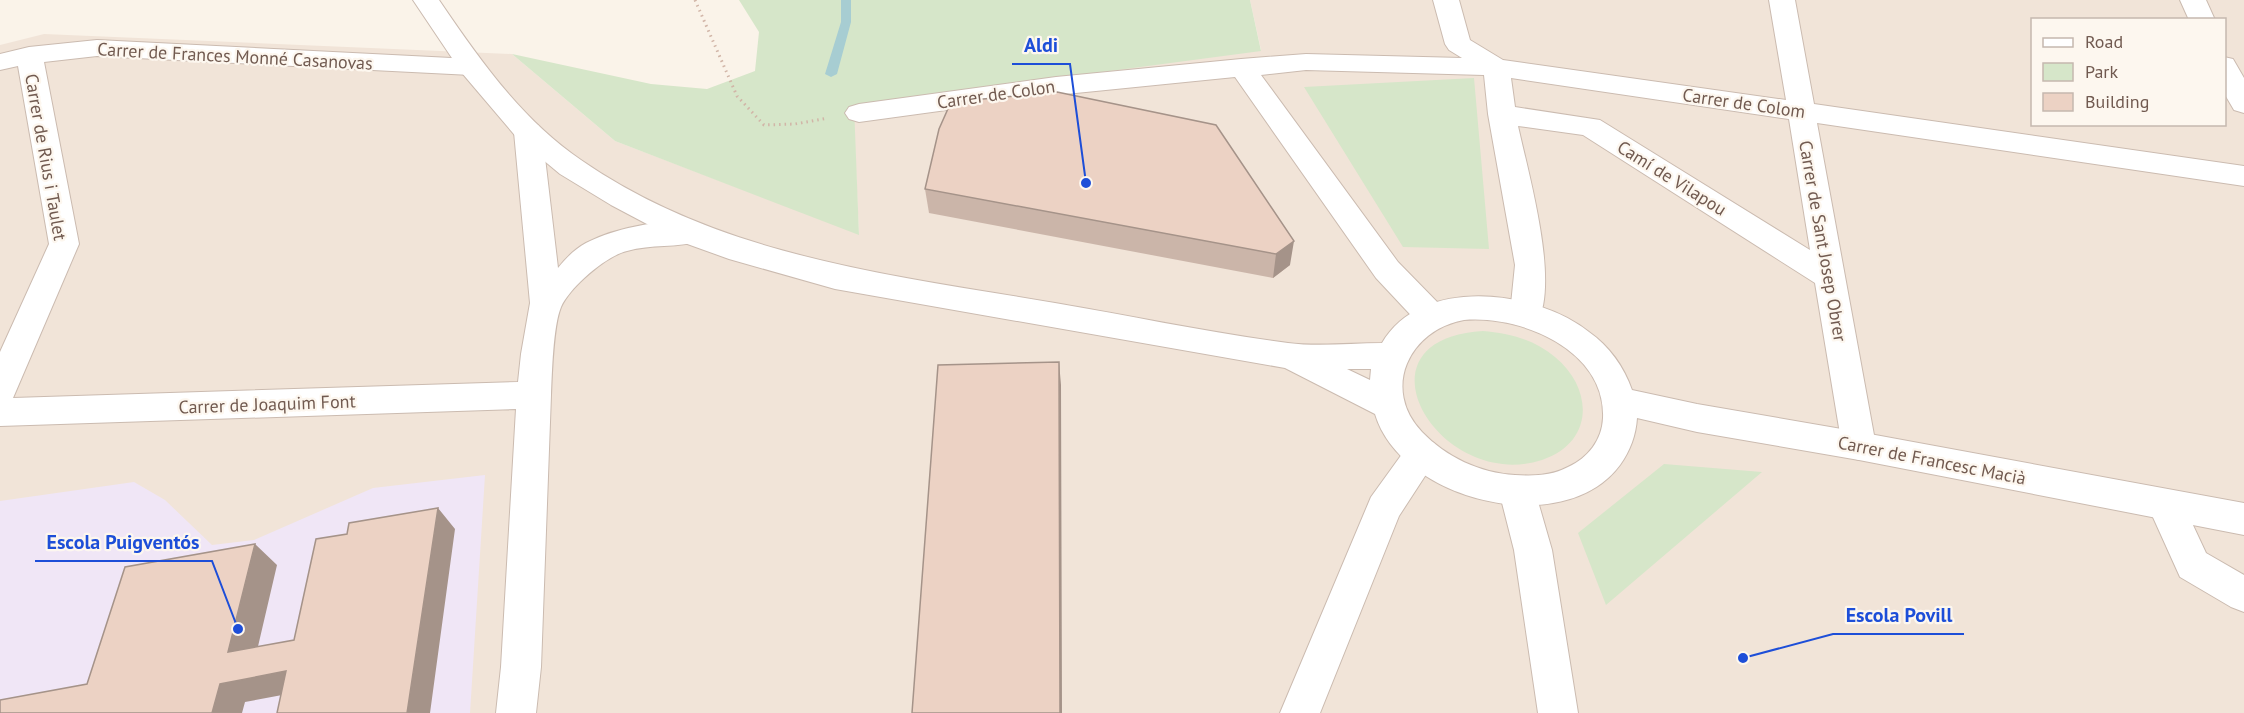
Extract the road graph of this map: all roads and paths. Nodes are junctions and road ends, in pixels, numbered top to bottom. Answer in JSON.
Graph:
{"nodes":[{"id":1,"x":426,"y":0,"type":"edge"},
{"id":2,"x":695,"y":0,"type":"edge"},
{"id":3,"x":1446,"y":0,"type":"edge"},
{"id":4,"x":1782,"y":0,"type":"edge"},
{"id":5,"x":2193,"y":0,"type":"edge"},
{"id":6,"x":2201,"y":18,"type":"edge"},
{"id":7,"x":29,"y":55,"type":"junction"},
{"id":8,"x":0,"y":62,"type":"edge"},
{"id":9,"x":471,"y":67,"type":"junction"},
{"id":10,"x":1242,"y":67,"type":"junction"},
{"id":11,"x":1496,"y":67,"type":"junction"},
{"id":12,"x":2226,"y":69,"type":"edge"},
{"id":13,"x":2244,"y":104,"type":"edge"},
{"id":14,"x":1801,"y":112,"type":"junction"},
{"id":15,"x":859,"y":113,"type":"joint"},
{"id":16,"x":1502,"y":114,"type":"junction"},
{"id":17,"x":528,"y":132,"type":"junction"},
{"id":18,"x":2244,"y":176,"type":"edge"},
{"id":19,"x":690,"y":233,"type":"junction"},
{"id":20,"x":1830,"y":277,"type":"junction"},
{"id":21,"x":546,"y":303,"type":"junction"},
{"id":22,"x":1526,"y":314,"type":"junction"},
{"id":23,"x":1432,"y":317,"type":"junction"},
{"id":24,"x":1290,"y":356,"type":"junction"},
{"id":25,"x":1391,"y":356,"type":"junction"},
{"id":26,"x":0,"y":390,"type":"edge"},
{"id":27,"x":534,"y":395,"type":"junction"},
{"id":28,"x":1620,"y":401,"type":"junction"},
{"id":29,"x":1389,"y":405,"type":"junction"},
{"id":30,"x":0,"y":412,"type":"edge"},
{"id":31,"x":1858,"y":446,"type":"junction"},
{"id":32,"x":1422,"y":453,"type":"junction"},
{"id":33,"x":1517,"y":491,"type":"junction"},
{"id":34,"x":2165,"y":504,"type":"junction"},
{"id":35,"x":2244,"y":519,"type":"edge"},
{"id":36,"x":2244,"y":595,"type":"edge"},
{"id":37,"x":516,"y":713,"type":"edge"},
{"id":38,"x":1300,"y":713,"type":"edge"},
{"id":39,"x":1557,"y":713,"type":"edge"}],
"edges":[{"from":1,"to":9,"type":"street"},
{"from":2,"to":15,"type":"path"},
{"from":3,"to":11,"type":"street"},
{"from":4,"to":14,"type":"street","name":"Carrer de Sant Josep Obrer"},
{"from":5,"to":6,"type":"street"},
{"from":7,"to":8,"type":"street","name":"Carrer de Frances Monné Casanovas"},
{"from":7,"to":9,"type":"street","name":"Carrer de Frances Monné Casanovas"},
{"from":7,"to":26,"type":"street","name":"Carrer de Rius i Taulet"},
{"from":9,"to":17,"type":"street"},
{"from":10,"to":11,"type":"street","name":"Carrer de Colom"},
{"from":10,"to":15,"type":"street","name":"Carrer de Colon"},
{"from":10,"to":23,"type":"street"},
{"from":11,"to":14,"type":"street","name":"Carrer de Colom"},
{"from":11,"to":16,"type":"street"},
{"from":12,"to":13,"type":"street"},
{"from":14,"to":18,"type":"street","name":"Carrer de Colom"},
{"from":14,"to":20,"type":"street","name":"Carrer de Sant Josep Obrer"},
{"from":16,"to":20,"type":"street","name":"Camí de Vilapou"},
{"from":16,"to":22,"type":"street"},
{"from":17,"to":19,"type":"street"},
{"from":17,"to":21,"type":"street"},
{"from":19,"to":21,"type":"street"},
{"from":19,"to":24,"type":"street"},
{"from":20,"to":31,"type":"street","name":"Carrer de Sant Josep Obrer"},
{"from":21,"to":27,"type":"street"},
{"from":22,"to":23,"type":"street"},
{"from":22,"to":28,"type":"street"},
{"from":23,"to":25,"type":"street"},
{"from":24,"to":25,"type":"street"},
{"from":24,"to":29,"type":"street"},
{"from":25,"to":29,"type":"street"},
{"from":27,"to":30,"type":"street","name":"Carrer de Joaquim Font"},
{"from":27,"to":37,"type":"street"},
{"from":28,"to":31,"type":"street","name":"Carrer de Francesc Macià"},
{"from":28,"to":33,"type":"street"},
{"from":29,"to":32,"type":"street"},
{"from":31,"to":34,"type":"street","name":"Carrer de Francesc Macià"},
{"from":32,"to":33,"type":"street"},
{"from":32,"to":38,"type":"street"},
{"from":33,"to":39,"type":"street"},
{"from":34,"to":35,"type":"street","name":"Carrer de Francesc Macià"},
{"from":34,"to":36,"type":"street"}]}
